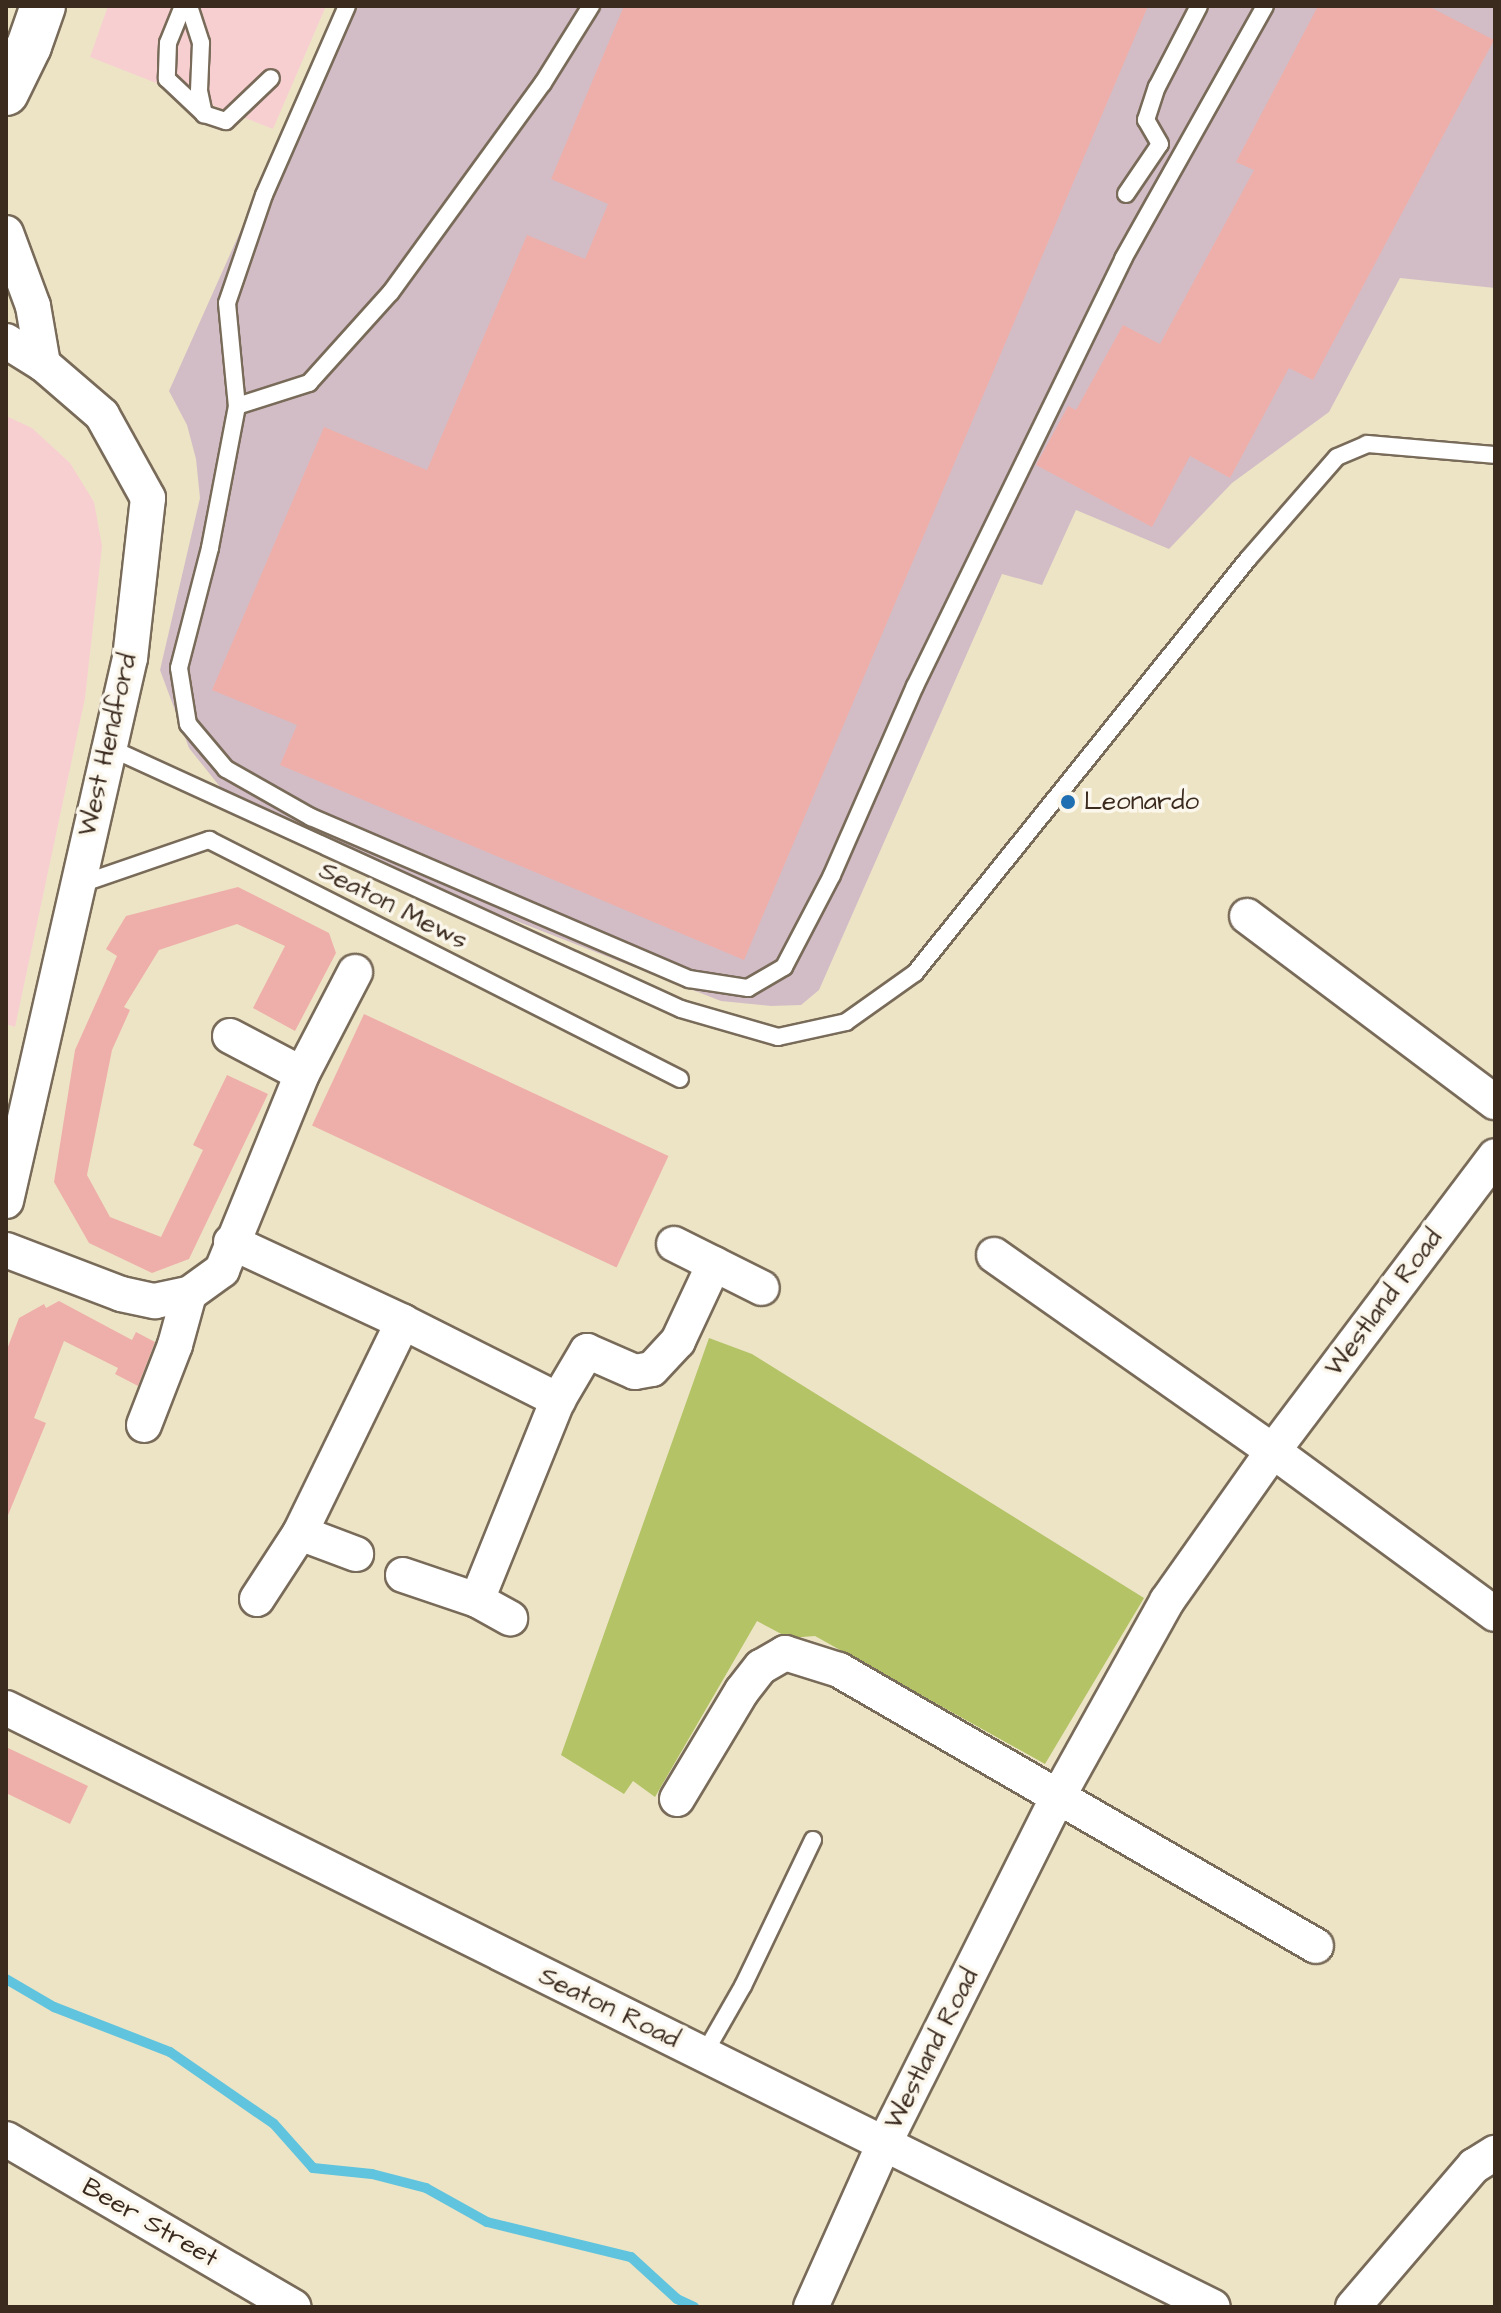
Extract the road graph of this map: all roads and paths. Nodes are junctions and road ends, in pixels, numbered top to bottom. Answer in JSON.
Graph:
{"nodes":[{"id":1,"x":43,"y":6,"type":"edge"},
{"id":2,"x":183,"y":6,"type":"edge"},
{"id":3,"x":189,"y":6,"type":"edge"},
{"id":4,"x":347,"y":6,"type":"edge"},
{"id":5,"x":591,"y":6,"type":"edge"},
{"id":6,"x":1199,"y":6,"type":"edge"},
{"id":7,"x":1265,"y":6,"type":"edge"},
{"id":8,"x":271,"y":78,"type":"dead end"},
{"id":9,"x":6,"y":93,"type":"edge"},
{"id":10,"x":204,"y":114,"type":"junction"},
{"id":11,"x":1126,"y":194,"type":"dead end"},
{"id":12,"x":6,"y":233,"type":"edge"},
{"id":13,"x":20,"y":296,"type":"edge"},
{"id":14,"x":6,"y":341,"type":"edge"},
{"id":15,"x":6,"y":363,"type":"edge"},
{"id":16,"x":43,"y":364,"type":"junction"},
{"id":17,"x":237,"y":406,"type":"junction"},
{"id":18,"x":1495,"y":455,"type":"edge"},
{"id":19,"x":108,"y":747,"type":"junction"},
{"id":20,"x":76,"y":886,"type":"junction"},
{"id":21,"x":1247,"y":916,"type":"dead end"},
{"id":22,"x":355,"y":972,"type":"dead end"},
{"id":23,"x":230,"y":1036,"type":"dead end"},
{"id":24,"x":302,"y":1074,"type":"junction"},
{"id":25,"x":680,"y":1079,"type":"dead end"},
{"id":26,"x":1495,"y":1102,"type":"edge"},
{"id":27,"x":1495,"y":1156,"type":"edge"},
{"id":28,"x":11,"y":1161,"type":"edge"},
{"id":29,"x":6,"y":1201,"type":"edge"},
{"id":30,"x":231,"y":1242,"type":"junction"},
{"id":31,"x":674,"y":1244,"type":"dead end"},
{"id":32,"x":6,"y":1250,"type":"edge"},
{"id":33,"x":994,"y":1255,"type":"dead end"},
{"id":34,"x":714,"y":1264,"type":"junction"},
{"id":35,"x":762,"y":1288,"type":"dead end"},
{"id":36,"x":189,"y":1294,"type":"junction"},
{"id":37,"x":403,"y":1322,"type":"junction"},
{"id":38,"x":558,"y":1400,"type":"junction"},
{"id":39,"x":144,"y":1425,"type":"dead end"},
{"id":40,"x":1273,"y":1451,"type":"junction"},
{"id":41,"x":300,"y":1533,"type":"junction"},
{"id":42,"x":356,"y":1554,"type":"dead end"},
{"id":43,"x":403,"y":1575,"type":"dead end"},
{"id":44,"x":257,"y":1599,"type":"dead end"},
{"id":45,"x":477,"y":1600,"type":"junction"},
{"id":46,"x":1495,"y":1614,"type":"edge"},
{"id":47,"x":510,"y":1618,"type":"dead end"},
{"id":48,"x":6,"y":1708,"type":"edge"},
{"id":49,"x":1059,"y":1795,"type":"junction"},
{"id":50,"x":677,"y":1799,"type":"dead end"},
{"id":51,"x":813,"y":1840,"type":"dead end"},
{"id":52,"x":1316,"y":1946,"type":"dead end"},
{"id":53,"x":704,"y":2054,"type":"junction"},
{"id":54,"x":6,"y":2139,"type":"edge"},
{"id":55,"x":884,"y":2144,"type":"junction"},
{"id":56,"x":1495,"y":2153,"type":"edge"},
{"id":57,"x":294,"y":2307,"type":"edge"},
{"id":58,"x":811,"y":2307,"type":"edge"},
{"id":59,"x":1213,"y":2307,"type":"edge"},
{"id":60,"x":1353,"y":2307,"type":"edge"}],
"edges":[{"from":1,"to":9,"type":"main road"},
{"from":2,"to":10,"type":"lane"},
{"from":3,"to":10,"type":"lane"},
{"from":4,"to":17,"type":"lane"},
{"from":5,"to":17,"type":"lane"},
{"from":6,"to":11,"type":"lane"},
{"from":7,"to":17,"type":"lane"},
{"from":8,"to":10,"type":"lane"},
{"from":12,"to":13,"type":"street"},
{"from":13,"to":16,"type":"street"},
{"from":14,"to":16,"type":"street","name":"West Hendford"},
{"from":15,"to":16,"type":"street"},
{"from":16,"to":19,"type":"street","name":"West Hendford"},
{"from":18,"to":19,"type":"lane"},
{"from":19,"to":20,"type":"street","name":"West Hendford"},
{"from":20,"to":25,"type":"lane","name":"Seaton Mews"},
{"from":20,"to":28,"type":"street","name":"West Hendford"},
{"from":21,"to":26,"type":"street"},
{"from":22,"to":24,"type":"street"},
{"from":23,"to":24,"type":"street"},
{"from":24,"to":30,"type":"street"},
{"from":27,"to":40,"type":"street","name":"Westland Road"},
{"from":28,"to":29,"type":"street","name":"West Hendford"},
{"from":30,"to":36,"type":"street"},
{"from":30,"to":37,"type":"street"},
{"from":31,"to":34,"type":"street"},
{"from":32,"to":36,"type":"street"},
{"from":33,"to":40,"type":"street"},
{"from":34,"to":35,"type":"street"},
{"from":34,"to":38,"type":"street"},
{"from":36,"to":39,"type":"street"},
{"from":37,"to":38,"type":"street"},
{"from":37,"to":41,"type":"street"},
{"from":38,"to":45,"type":"street"},
{"from":40,"to":46,"type":"street"},
{"from":40,"to":49,"type":"street","name":"Westland Road"},
{"from":41,"to":42,"type":"street"},
{"from":41,"to":44,"type":"street"},
{"from":43,"to":45,"type":"street"},
{"from":45,"to":47,"type":"street"},
{"from":48,"to":53,"type":"street","name":"Seaton Road"},
{"from":49,"to":50,"type":"street"},
{"from":49,"to":52,"type":"street"},
{"from":49,"to":55,"type":"street","name":"Westland Road"},
{"from":51,"to":53,"type":"lane"},
{"from":53,"to":55,"type":"street","name":"Seaton Road"},
{"from":54,"to":57,"type":"street","name":"Beer Street"},
{"from":55,"to":58,"type":"street","name":"Westland Road"},
{"from":55,"to":59,"type":"street","name":"Seaton Road"},
{"from":56,"to":60,"type":"street"}]}
